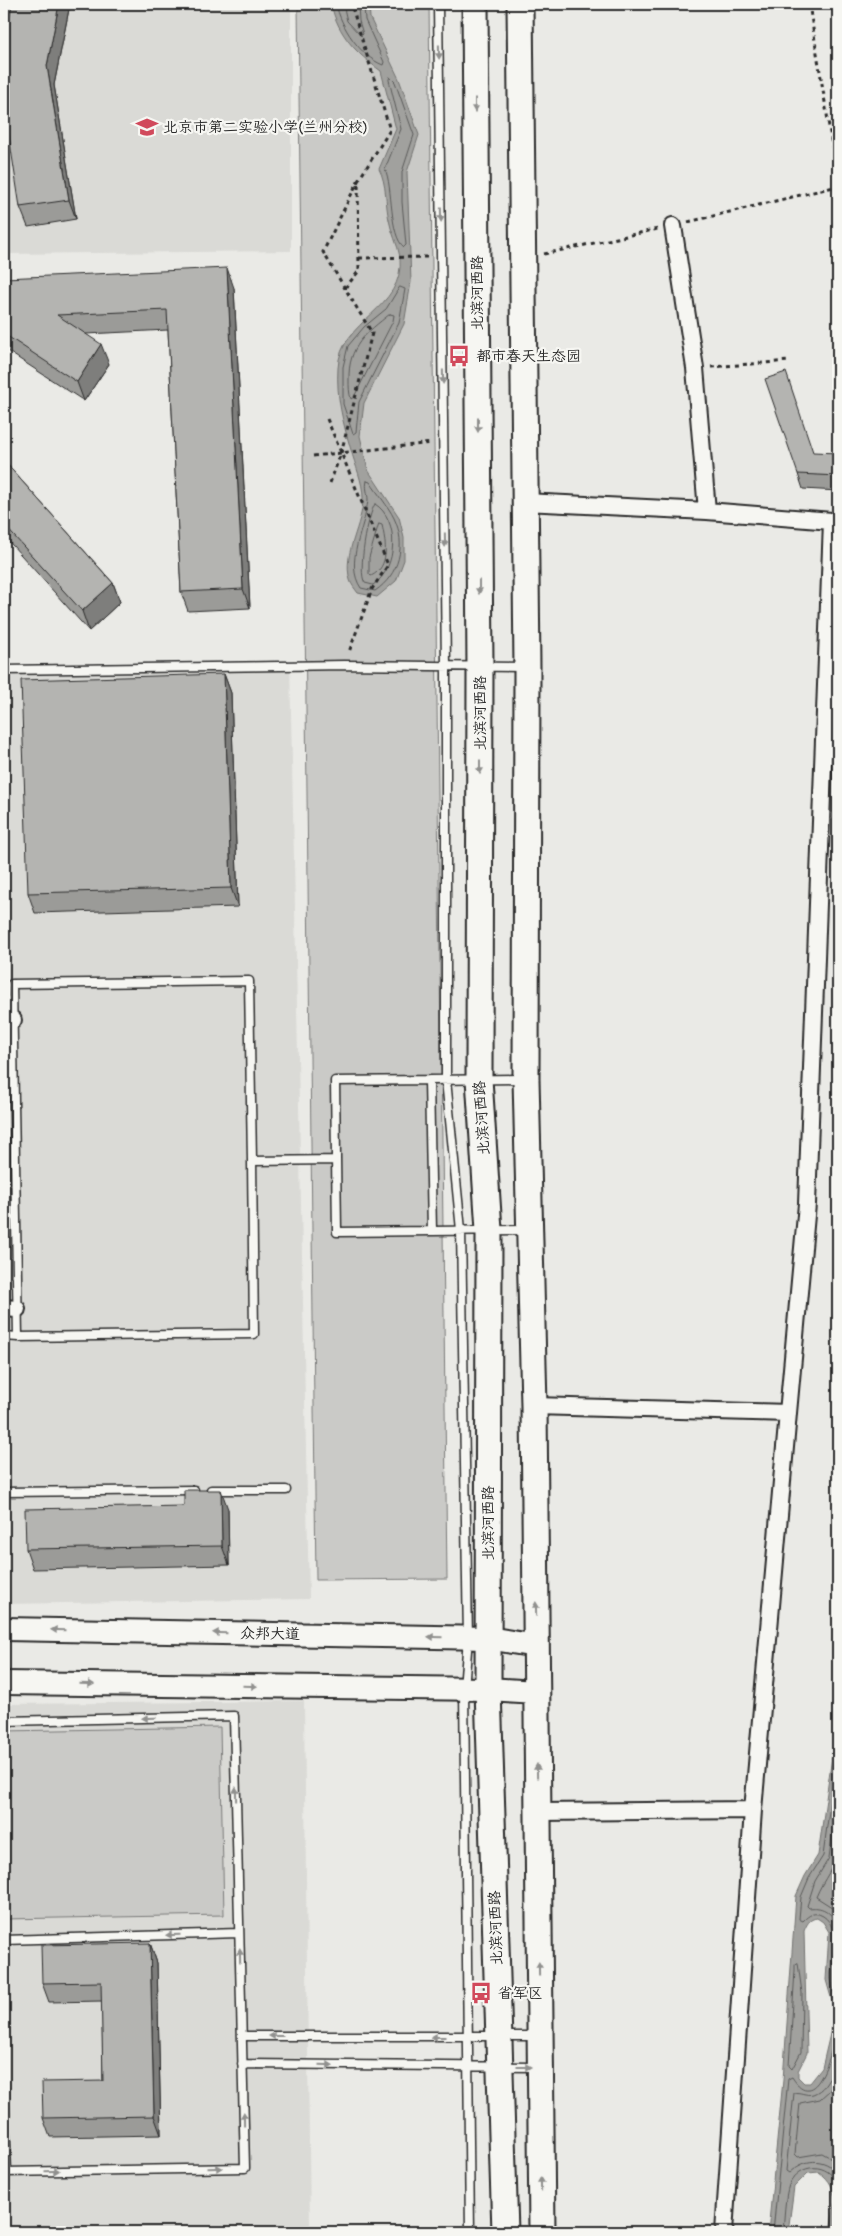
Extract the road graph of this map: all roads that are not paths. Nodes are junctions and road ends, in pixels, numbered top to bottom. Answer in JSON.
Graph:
{"nodes":[{"id":1,"x":438,"y":4,"type":"edge"},
{"id":2,"x":475,"y":4,"type":"edge"},
{"id":3,"x":520,"y":4,"type":"edge"},
{"id":4,"x":674,"y":226,"type":"dead end"},
{"id":5,"x":525,"y":502,"type":"junction"},
{"id":6,"x":706,"y":511,"type":"junction"},
{"id":7,"x":446,"y":667,"type":"junction"},
{"id":8,"x":480,"y":667,"type":"junction"},
{"id":9,"x":526,"y":667,"type":"junction"},
{"id":10,"x":4,"y":670,"type":"edge"},
{"id":11,"x":4,"y":984,"type":"edge"},
{"id":12,"x":12,"y":984,"type":"junction"},
{"id":13,"x":8,"y":1020,"type":"edge"},
{"id":14,"x":526,"y":1079,"type":"junction"},
{"id":15,"x":429,"y":1080,"type":"junction"},
{"id":16,"x":446,"y":1080,"type":"junction"},
{"id":17,"x":479,"y":1080,"type":"junction"},
{"id":18,"x":336,"y":1160,"type":"junction"},
{"id":19,"x":252,"y":1161,"type":"junction"},
{"id":20,"x":461,"y":1230,"type":"junction"},
{"id":21,"x":489,"y":1230,"type":"junction"},
{"id":22,"x":528,"y":1230,"type":"junction"},
{"id":23,"x":432,"y":1231,"type":"junction"},
{"id":24,"x":11,"y":1309,"type":"edge"},
{"id":25,"x":4,"y":1336,"type":"edge"},
{"id":26,"x":18,"y":1337,"type":"junction"},
{"id":27,"x":534,"y":1406,"type":"junction"},
{"id":28,"x":788,"y":1413,"type":"junction"},
{"id":29,"x":286,"y":1490,"type":"dead end"},
{"id":30,"x":4,"y":1492,"type":"edge"},
{"id":31,"x":4,"y":1629,"type":"edge"},
{"id":32,"x":478,"y":1638,"type":"junction"},
{"id":33,"x":536,"y":1646,"type":"junction"},
{"id":34,"x":4,"y":1684,"type":"edge"},
{"id":35,"x":464,"y":1689,"type":"junction"},
{"id":36,"x":488,"y":1689,"type":"junction"},
{"id":37,"x":536,"y":1692,"type":"junction"},
{"id":38,"x":4,"y":1721,"type":"edge"},
{"id":39,"x":753,"y":1810,"type":"junction"},
{"id":40,"x":538,"y":1812,"type":"junction"},
{"id":41,"x":239,"y":1933,"type":"junction"},
{"id":42,"x":4,"y":1940,"type":"edge"},
{"id":43,"x":242,"y":2036,"type":"junction"},
{"id":44,"x":499,"y":2036,"type":"junction"},
{"id":45,"x":540,"y":2036,"type":"junction"},
{"id":46,"x":469,"y":2037,"type":"junction"},
{"id":47,"x":242,"y":2064,"type":"junction"},
{"id":48,"x":469,"y":2066,"type":"junction"},
{"id":49,"x":500,"y":2067,"type":"junction"},
{"id":50,"x":540,"y":2067,"type":"junction"},
{"id":51,"x":4,"y":2090,"type":"edge"},
{"id":52,"x":5,"y":2172,"type":"edge"},
{"id":53,"x":470,"y":2232,"type":"edge"},
{"id":54,"x":505,"y":2232,"type":"edge"},
{"id":55,"x":542,"y":2232,"type":"edge"},
{"id":56,"x":724,"y":2232,"type":"edge"}],
"edges":[{"from":1,"to":7,"type":"lane","one_way":true},
{"from":2,"to":8,"type":"main road","name":"北滨河西路","one_way":true},
{"from":3,"to":5,"type":"main road"},
{"from":4,"to":6,"type":"street"},
{"from":5,"to":6,"type":"street"},
{"from":5,"to":9,"type":"main road"},
{"from":6,"to":28,"type":"street"},
{"from":7,"to":8,"type":"lane"},
{"from":7,"to":10,"type":"lane"},
{"from":7,"to":16,"type":"lane"},
{"from":8,"to":9,"type":"lane"},
{"from":8,"to":17,"type":"main road","name":"北滨河西路","one_way":true},
{"from":9,"to":14,"type":"main road"},
{"from":11,"to":12,"type":"lane"},
{"from":12,"to":13,"type":"lane"},
{"from":12,"to":19,"type":"lane"},
{"from":13,"to":24,"type":"lane"},
{"from":14,"to":17,"type":"lane"},
{"from":14,"to":22,"type":"main road"},
{"from":15,"to":16,"type":"lane"},
{"from":15,"to":18,"type":"lane"},
{"from":15,"to":23,"type":"lane"},
{"from":16,"to":17,"type":"lane"},
{"from":16,"to":20,"type":"lane"},
{"from":17,"to":21,"type":"main road","name":"北滨河西路"},
{"from":18,"to":19,"type":"lane"},
{"from":18,"to":23,"type":"lane"},
{"from":19,"to":26,"type":"lane"},
{"from":20,"to":21,"type":"lane"},
{"from":20,"to":23,"type":"lane"},
{"from":20,"to":32,"type":"lane"},
{"from":21,"to":22,"type":"lane"},
{"from":21,"to":32,"type":"main road","name":"北滨河西路"},
{"from":22,"to":27,"type":"main road"},
{"from":24,"to":26,"type":"lane"},
{"from":25,"to":26,"type":"lane"},
{"from":27,"to":28,"type":"street"},
{"from":33,"to":27,"type":"main road","one_way":true},
{"from":28,"to":39,"type":"street"},
{"from":29,"to":30,"type":"lane"},
{"from":32,"to":31,"type":"main road","name":"众邦大道","one_way":true},
{"from":32,"to":33,"type":"main road","name":"众邦大道"},
{"from":32,"to":35,"type":"lane"},
{"from":32,"to":36,"type":"main road","name":"北滨河西路"},
{"from":33,"to":37,"type":"main road"},
{"from":34,"to":35,"type":"main road","one_way":true},
{"from":35,"to":36,"type":"main road"},
{"from":35,"to":46,"type":"lane"},
{"from":36,"to":37,"type":"main road"},
{"from":36,"to":44,"type":"main road","name":"北滨河西路"},
{"from":40,"to":37,"type":"main road","one_way":true},
{"from":41,"to":38,"type":"lane","one_way":true},
{"from":39,"to":40,"type":"street"},
{"from":39,"to":56,"type":"street"},
{"from":45,"to":40,"type":"main road","one_way":true},
{"from":41,"to":42,"type":"lane","one_way":true},
{"from":43,"to":41,"type":"lane","one_way":true},
{"from":46,"to":43,"type":"lane","one_way":true},
{"from":43,"to":47,"type":"lane"},
{"from":44,"to":45,"type":"lane"},
{"from":44,"to":46,"type":"lane"},
{"from":44,"to":49,"type":"main road","name":"北滨河西路"},
{"from":45,"to":50,"type":"main road"},
{"from":46,"to":48,"type":"lane"},
{"from":47,"to":48,"type":"lane","one_way":true},
{"from":52,"to":47,"type":"lane","one_way":true},
{"from":48,"to":49,"type":"lane"},
{"from":48,"to":53,"type":"lane"},
{"from":49,"to":50,"type":"lane","one_way":true},
{"from":49,"to":54,"type":"main road","name":"北滨河西路"},
{"from":55,"to":50,"type":"main road","one_way":true},
{"from":51,"to":52,"type":"lane"}]}
